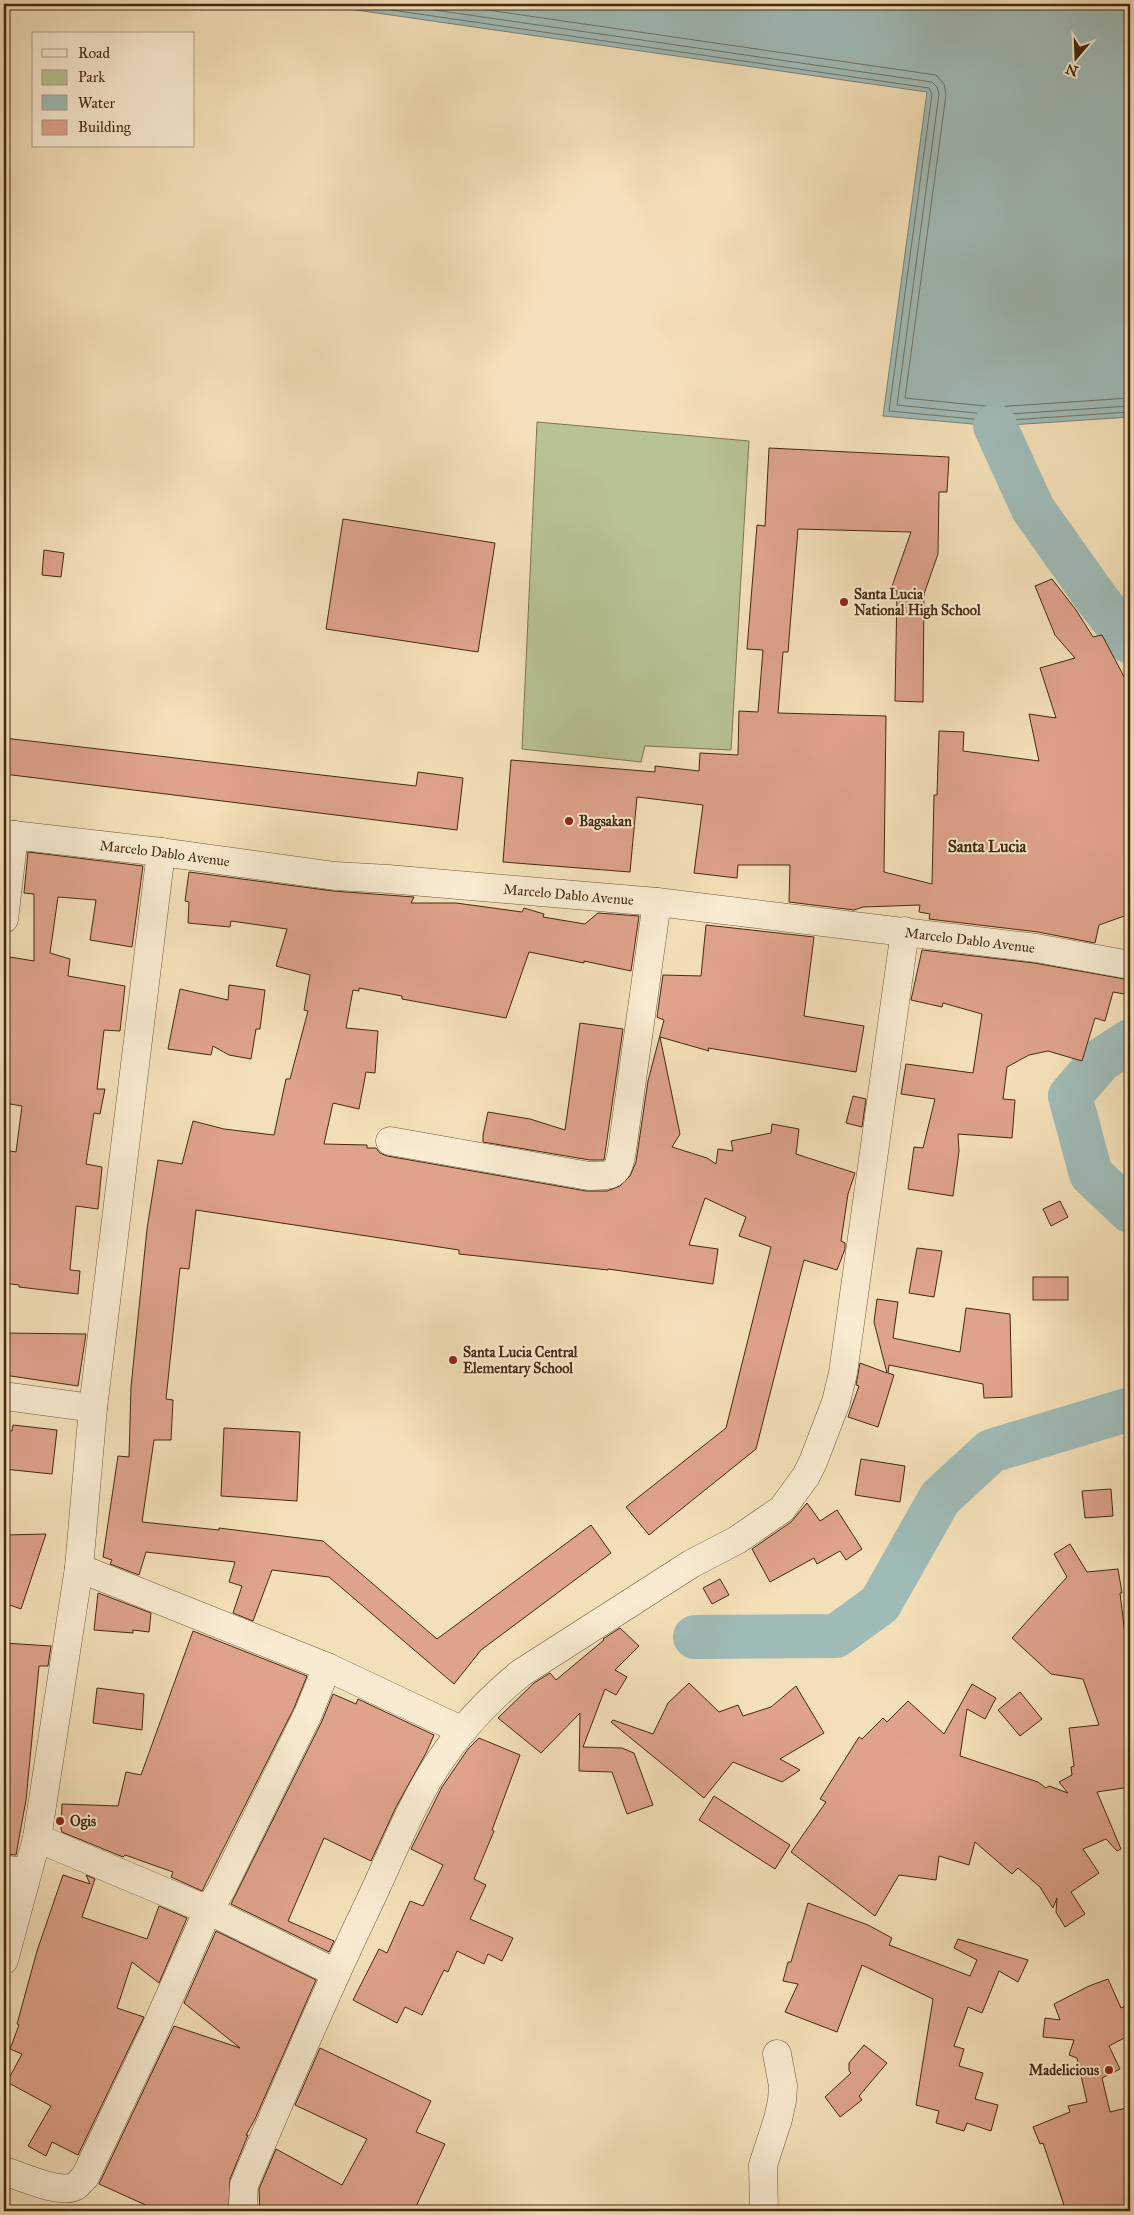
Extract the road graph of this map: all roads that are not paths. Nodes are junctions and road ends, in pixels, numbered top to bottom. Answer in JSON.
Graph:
{"nodes":[{"id":1,"x":9,"y":835,"type":"edge"},
{"id":2,"x":161,"y":852,"type":"junction"},
{"id":3,"x":657,"y":902,"type":"junction"},
{"id":4,"x":4,"y":919,"type":"edge"},
{"id":5,"x":905,"y":931,"type":"junction"},
{"id":6,"x":1130,"y":965,"type":"edge"},
{"id":7,"x":390,"y":1141,"type":"dead end"},
{"id":8,"x":4,"y":1396,"type":"edge"},
{"id":9,"x":93,"y":1408,"type":"junction"},
{"id":10,"x":79,"y":1568,"type":"junction"},
{"id":11,"x":327,"y":1667,"type":"junction"},
{"id":12,"x":463,"y":1731,"type":"junction"},
{"id":13,"x":37,"y":1838,"type":"junction"},
{"id":14,"x":16,"y":1871,"type":"edge"},
{"id":15,"x":208,"y":1910,"type":"junction"},
{"id":16,"x":4,"y":1960,"type":"edge"},
{"id":17,"x":336,"y":1973,"type":"junction"},
{"id":18,"x":777,"y":2054,"type":"dead end"},
{"id":19,"x":4,"y":2171,"type":"edge"},
{"id":20,"x":245,"y":2211,"type":"edge"},
{"id":21,"x":764,"y":2211,"type":"edge"}],
"edges":[{"from":1,"to":2,"type":"street","name":"Marcelo Dablo Avenue"},
{"from":1,"to":4,"type":"street"},
{"from":2,"to":3,"type":"street","name":"Marcelo Dablo Avenue"},
{"from":2,"to":9,"type":"street"},
{"from":3,"to":5,"type":"street","name":"Marcelo Dablo Avenue"},
{"from":3,"to":7,"type":"street"},
{"from":5,"to":6,"type":"street","name":"Marcelo Dablo Avenue"},
{"from":5,"to":12,"type":"street"},
{"from":8,"to":9,"type":"street"},
{"from":9,"to":10,"type":"street"},
{"from":10,"to":11,"type":"street"},
{"from":10,"to":13,"type":"street"},
{"from":11,"to":12,"type":"street"},
{"from":11,"to":15,"type":"street"},
{"from":12,"to":17,"type":"street"},
{"from":13,"to":14,"type":"street"},
{"from":13,"to":15,"type":"street"},
{"from":14,"to":16,"type":"street"},
{"from":15,"to":17,"type":"street"},
{"from":15,"to":19,"type":"street"},
{"from":17,"to":20,"type":"street"},
{"from":18,"to":21,"type":"street"}]}
